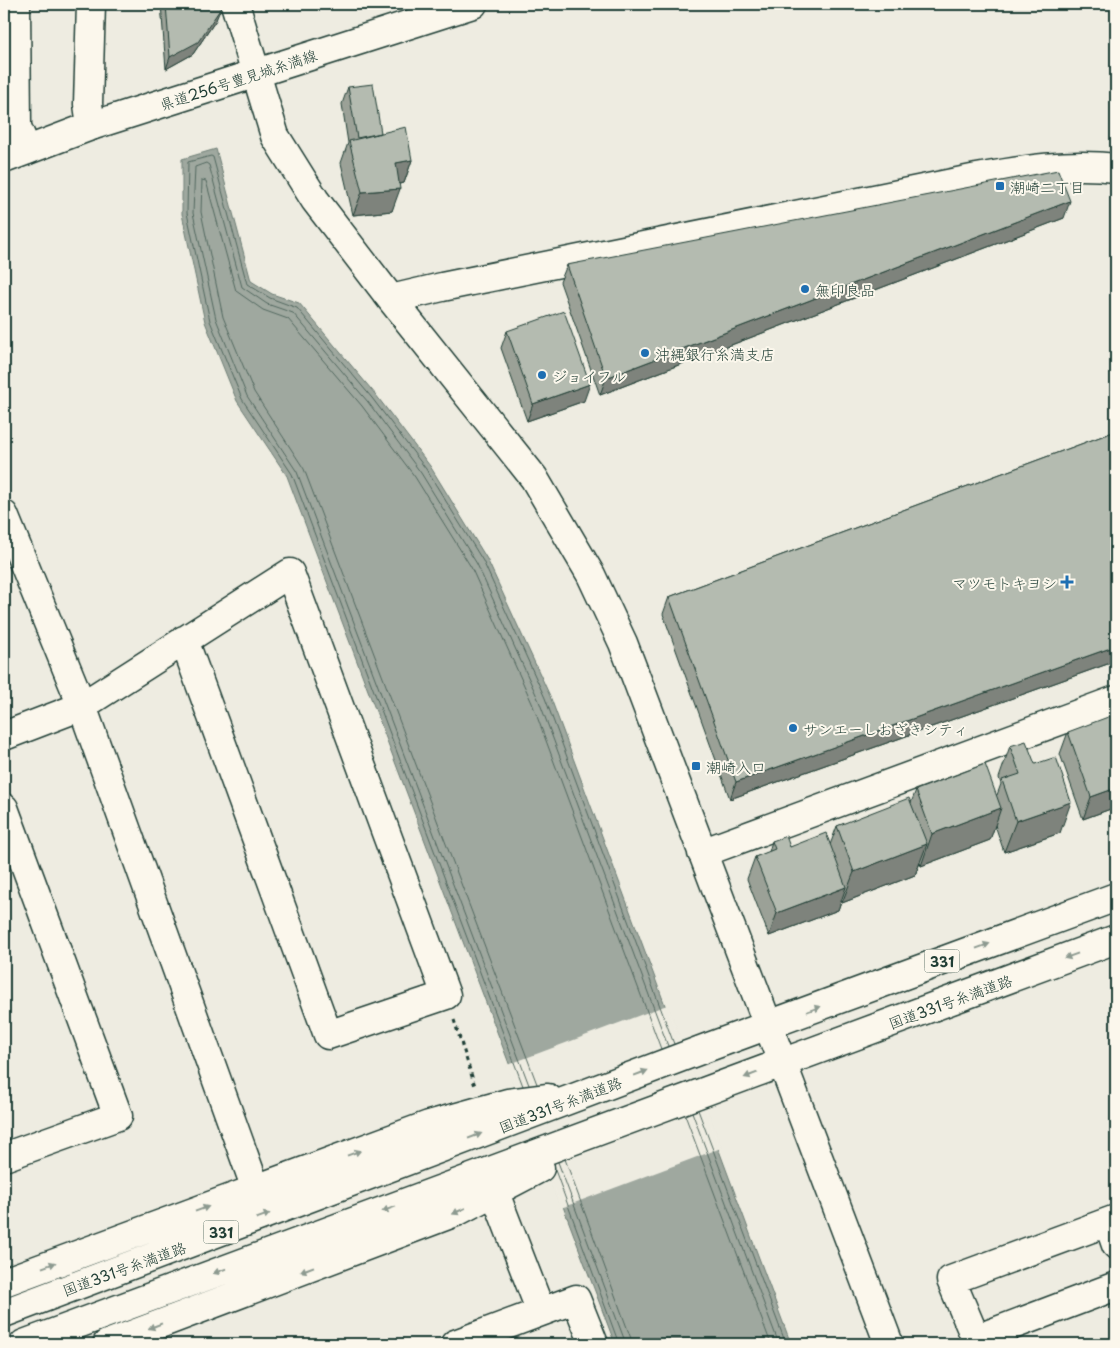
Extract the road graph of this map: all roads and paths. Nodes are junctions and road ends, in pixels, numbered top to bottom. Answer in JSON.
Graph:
{"nodes":[{"id":1,"x":16,"y":4,"type":"edge"},
{"id":2,"x":91,"y":4,"type":"edge"},
{"id":3,"x":234,"y":4,"type":"edge"},
{"id":4,"x":473,"y":4,"type":"edge"},
{"id":5,"x":255,"y":73,"type":"junction"},
{"id":6,"x":91,"y":126,"type":"junction"},
{"id":7,"x":15,"y":154,"type":"edge"},
{"id":8,"x":1116,"y":168,"type":"edge"},
{"id":9,"x":391,"y":299,"type":"junction"},
{"id":10,"x":4,"y":515,"type":"edge"},
{"id":11,"x":184,"y":640,"type":"junction"},
{"id":12,"x":1116,"y":700,"type":"edge"},
{"id":13,"x":82,"y":706,"type":"junction"},
{"id":14,"x":4,"y":736,"type":"edge"},
{"id":15,"x":4,"y":808,"type":"edge"},
{"id":16,"x":702,"y":854,"type":"junction"},
{"id":17,"x":1116,"y":897,"type":"edge"},
{"id":18,"x":1116,"y":939,"type":"edge"},
{"id":19,"x":446,"y":995,"type":"junction"},
{"id":20,"x":769,"y":1026,"type":"junction"},
{"id":21,"x":782,"y":1063,"type":"junction"},
{"id":22,"x":476,"y":1089,"type":"dead end"},
{"id":23,"x":511,"y":1112,"type":"junction"},
{"id":24,"x":4,"y":1157,"type":"edge"},
{"id":25,"x":531,"y":1165,"type":"junction"},
{"id":26,"x":256,"y":1190,"type":"junction"},
{"id":27,"x":495,"y":1193,"type":"junction"},
{"id":28,"x":1113,"y":1229,"type":"edge"},
{"id":29,"x":4,"y":1282,"type":"edge"},
{"id":30,"x":1116,"y":1286,"type":"edge"},
{"id":31,"x":541,"y":1312,"type":"junction"},
{"id":32,"x":4,"y":1313,"type":"edge"},
{"id":33,"x":977,"y":1342,"type":"edge"},
{"id":34,"x":24,"y":1344,"type":"edge"},
{"id":35,"x":108,"y":1344,"type":"edge"},
{"id":36,"x":455,"y":1344,"type":"edge"},
{"id":37,"x":594,"y":1344,"type":"edge"},
{"id":38,"x":889,"y":1344,"type":"edge"}],
"edges":[{"from":1,"to":7,"type":"main road"},
{"from":2,"to":6,"type":"main road"},
{"from":3,"to":5,"type":"main road"},
{"from":4,"to":5,"type":"main road","name":"県道256号豊見城糸満線"},
{"from":5,"to":6,"type":"main road","name":"県道256号豊見城糸満線"},
{"from":5,"to":9,"type":"main road"},
{"from":6,"to":7,"type":"main road","name":"県道256号豊見城糸満線"},
{"from":8,"to":9,"type":"main road"},
{"from":9,"to":16,"type":"main road"},
{"from":10,"to":13,"type":"main road"},
{"from":11,"to":13,"type":"main road"},
{"from":11,"to":19,"type":"main road"},
{"from":11,"to":19,"type":"main road"},
{"from":12,"to":16,"type":"main road"},
{"from":13,"to":14,"type":"main road"},
{"from":13,"to":26,"type":"main road"},
{"from":15,"to":24,"type":"main road"},
{"from":16,"to":20,"type":"main road"},
{"from":20,"to":17,"type":"main road","name":"国道331号糸満道路","number":"331","one_way":true},
{"from":18,"to":21,"type":"main road","name":"国道331号糸満道路","number":"331","one_way":true},
{"from":19,"to":22,"type":"path"},
{"from":20,"to":21,"type":"main road"},
{"from":23,"to":20,"type":"main road","name":"国道331号糸満道路","number":"331","one_way":true},
{"from":21,"to":25,"type":"main road","name":"国道331号糸満道路","number":"331","one_way":true},
{"from":21,"to":38,"type":"main road"},
{"from":26,"to":23,"type":"main road","one_way":true},
{"from":32,"to":23,"type":"main road","name":"国道331号糸満道路","number":"331","one_way":true},
{"from":25,"to":27,"type":"main road"},
{"from":25,"to":34,"type":"main road","name":"国道331号糸満道路","number":"331","one_way":true},
{"from":29,"to":26,"type":"main road","one_way":true},
{"from":27,"to":31,"type":"main road"},
{"from":27,"to":35,"type":"main road","one_way":true},
{"from":28,"to":33,"type":"main road"},
{"from":30,"to":33,"type":"main road"},
{"from":31,"to":36,"type":"main road"},
{"from":31,"to":37,"type":"main road"}]}
